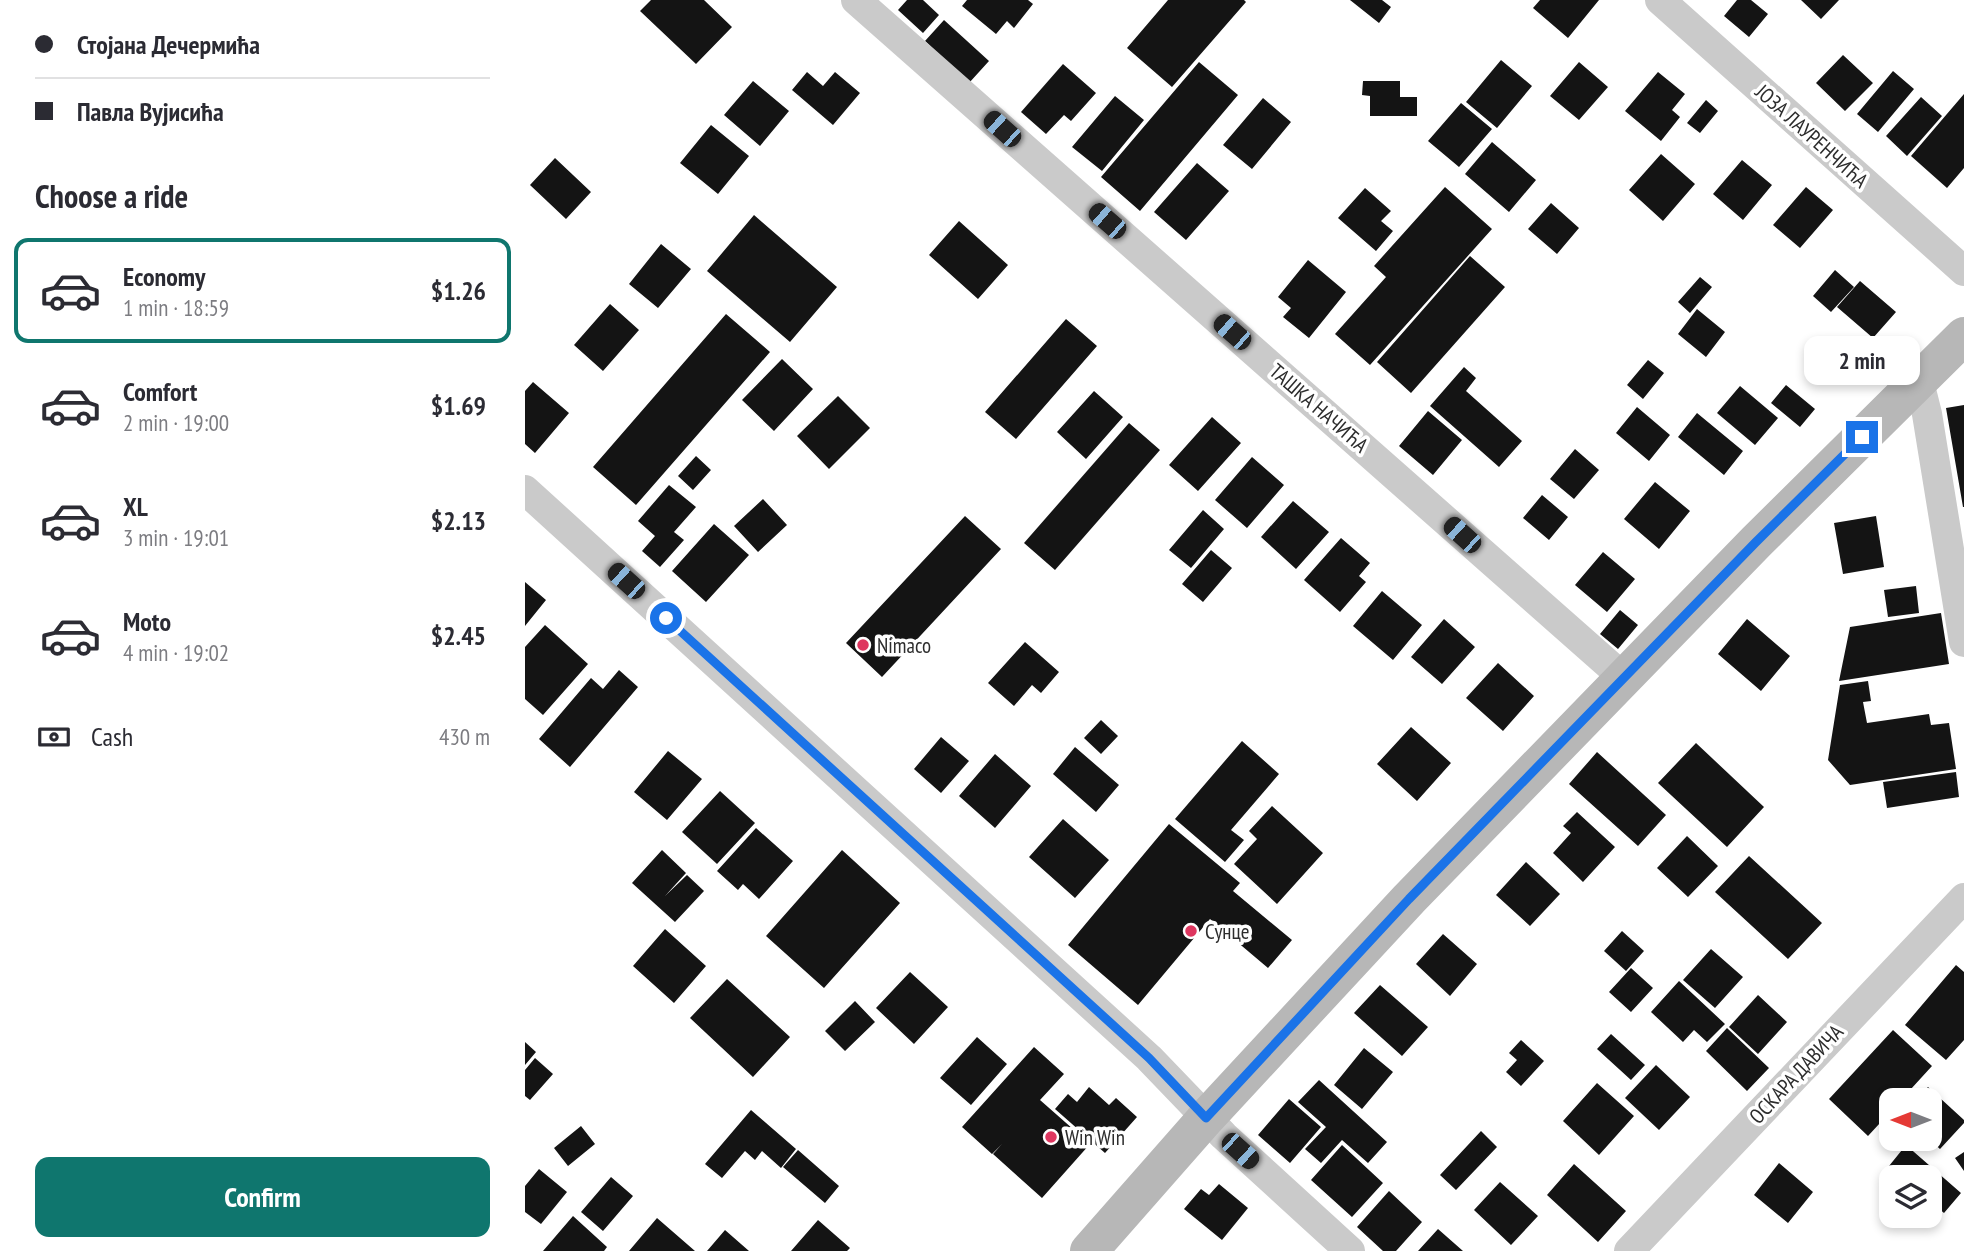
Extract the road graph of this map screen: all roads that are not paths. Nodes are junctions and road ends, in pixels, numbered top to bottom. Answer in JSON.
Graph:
{"nodes":[{"id":1,"x":856,"y":0,"type":"edge"},
{"id":2,"x":1660,"y":0,"type":"edge"},
{"id":3,"x":1964,"y":271,"type":"edge"},
{"id":4,"x":1964,"y":335,"type":"edge"},
{"id":5,"x":1915,"y":384,"type":"junction"},
{"id":6,"x":525,"y":490,"type":"edge"},
{"id":7,"x":1964,"y":642,"type":"edge"},
{"id":8,"x":1624,"y":678,"type":"junction"},
{"id":9,"x":1964,"y":898,"type":"edge"},
{"id":10,"x":1206,"y":1118,"type":"junction"},
{"id":11,"x":1089,"y":1251,"type":"edge"},
{"id":12,"x":1350,"y":1251,"type":"edge"},
{"id":13,"x":1629,"y":1251,"type":"edge"}],
"edges":[{"from":1,"to":8,"type":"street","name":"ТАШКА НАЧИЋА"},
{"from":2,"to":3,"type":"street","name":"ЈОЗА ЛАУРЕНЧИЋА"},
{"from":4,"to":5,"type":"street"},
{"from":5,"to":7,"type":"street"},
{"from":5,"to":8,"type":"street"},
{"from":6,"to":10,"type":"street"},
{"from":8,"to":10,"type":"street"},
{"from":9,"to":13,"type":"street","name":"ОСКАРА ДАВИЧА"},
{"from":10,"to":11,"type":"street"},
{"from":10,"to":12,"type":"street"}]}
